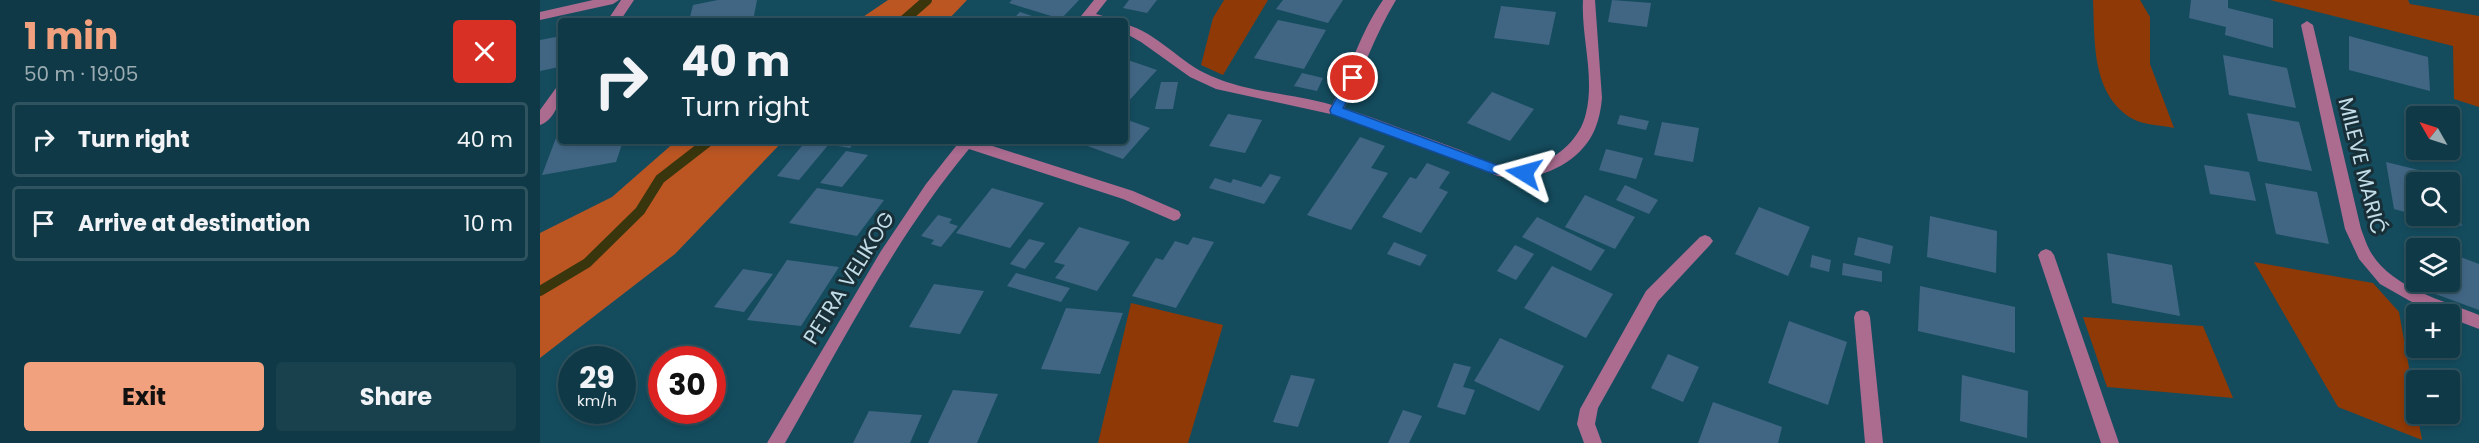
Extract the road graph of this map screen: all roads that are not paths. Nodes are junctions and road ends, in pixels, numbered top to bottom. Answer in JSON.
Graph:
{"nodes":[{"id":1,"x":613,"y":0,"type":"edge"},
{"id":2,"x":628,"y":0,"type":"edge"},
{"id":3,"x":1101,"y":0,"type":"edge"},
{"id":4,"x":1390,"y":0,"type":"edge"},
{"id":5,"x":1589,"y":0,"type":"edge"},
{"id":6,"x":540,"y":16,"type":"edge"},
{"id":7,"x":615,"y":18,"type":"edge"},
{"id":8,"x":1086,"y":18,"type":"edge"},
{"id":9,"x":2307,"y":25,"type":"dead end"},
{"id":10,"x":1128,"y":30,"type":"edge"},
{"id":11,"x":558,"y":95,"type":"edge"},
{"id":12,"x":1336,"y":110,"type":"junction"},
{"id":13,"x":540,"y":120,"type":"edge"},
{"id":14,"x":966,"y":144,"type":"edge"},
{"id":15,"x":973,"y":144,"type":"edge"},
{"id":16,"x":1174,"y":215,"type":"dead end"},
{"id":17,"x":1705,"y":241,"type":"dead end"},
{"id":18,"x":2046,"y":255,"type":"dead end"},
{"id":19,"x":1862,"y":317,"type":"dead end"},
{"id":20,"x":2479,"y":322,"type":"edge"},
{"id":21,"x":776,"y":443,"type":"edge"},
{"id":22,"x":1593,"y":443,"type":"edge"},
{"id":23,"x":1874,"y":443,"type":"edge"},
{"id":24,"x":2110,"y":443,"type":"edge"}],
"edges":[{"from":1,"to":6,"type":"street"},
{"from":2,"to":7,"type":"street"},
{"from":3,"to":8,"type":"street"},
{"from":4,"to":12,"type":"street"},
{"from":5,"to":12,"type":"street"},
{"from":9,"to":20,"type":"street","name":"MILEVE MARIĆ"},
{"from":10,"to":12,"type":"street"},
{"from":11,"to":13,"type":"street"},
{"from":14,"to":21,"type":"street","name":"PETRA VELIKOG"},
{"from":15,"to":16,"type":"street"},
{"from":17,"to":22,"type":"street"},
{"from":18,"to":24,"type":"street"},
{"from":19,"to":23,"type":"street"}]}
